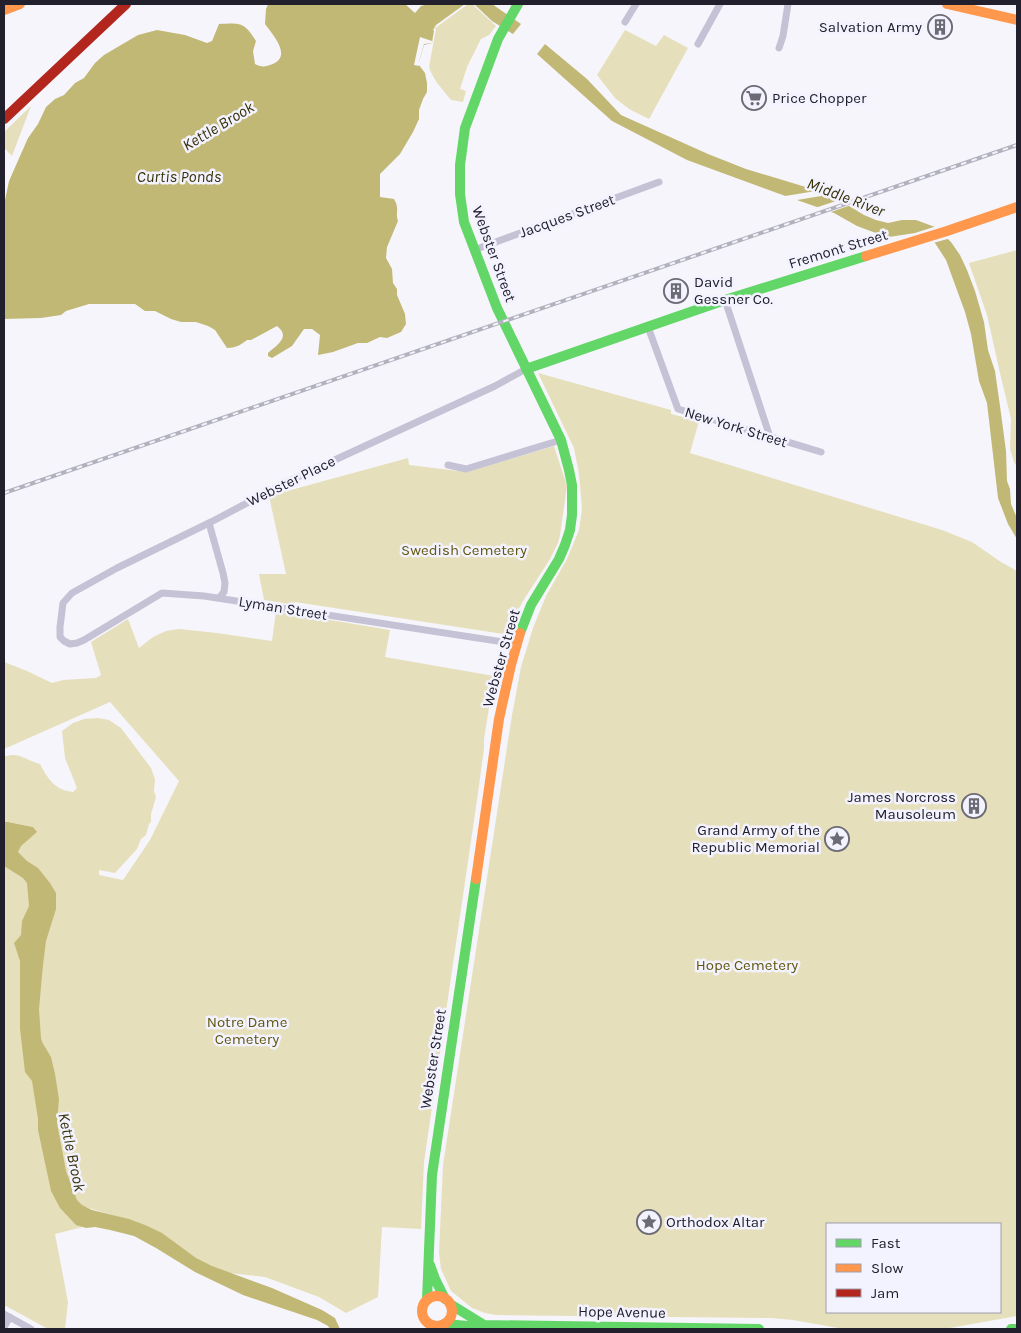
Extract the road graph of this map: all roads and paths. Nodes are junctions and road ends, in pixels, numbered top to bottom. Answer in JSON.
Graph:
{"nodes":[{"id":1,"x":20,"y":4,"type":"edge"},
{"id":2,"x":126,"y":4,"type":"edge"},
{"id":3,"x":518,"y":4,"type":"edge"},
{"id":4,"x":636,"y":4,"type":"edge"},
{"id":5,"x":720,"y":4,"type":"edge"},
{"id":6,"x":788,"y":4,"type":"edge"},
{"id":7,"x":946,"y":4,"type":"edge"},
{"id":8,"x":4,"y":10,"type":"edge"},
{"id":9,"x":1017,"y":20,"type":"edge"},
{"id":10,"x":625,"y":22,"type":"dead end"},
{"id":11,"x":698,"y":44,"type":"dead end"},
{"id":12,"x":779,"y":48,"type":"dead end"},
{"id":13,"x":4,"y":119,"type":"edge"},
{"id":14,"x":659,"y":182,"type":"dead end"},
{"id":15,"x":1017,"y":207,"type":"edge"},
{"id":16,"x":474,"y":250,"type":"junction"},
{"id":17,"x":725,"y":300,"type":"junction"},
{"id":18,"x":648,"y":326,"type":"junction"},
{"id":19,"x":526,"y":369,"type":"junction"},
{"id":20,"x":770,"y":437,"type":"junction"},
{"id":21,"x":561,"y":440,"type":"junction"},
{"id":22,"x":821,"y":452,"type":"dead end"},
{"id":23,"x":448,"y":465,"type":"dead end"},
{"id":24,"x":209,"y":522,"type":"junction"},
{"id":25,"x":219,"y":598,"type":"junction"},
{"id":26,"x":63,"y":640,"type":"joint"},
{"id":27,"x":517,"y":644,"type":"junction"},
{"id":28,"x":429,"y":1257,"type":"junction"},
{"id":29,"x":427,"y":1300,"type":"junction"},
{"id":30,"x":448,"y":1301,"type":"junction"},
{"id":31,"x":7,"y":1316,"type":"edge"},
{"id":32,"x":425,"y":1325,"type":"edge"},
{"id":33,"x":484,"y":1325,"type":"junction"},
{"id":34,"x":440,"y":1326,"type":"edge"},
{"id":35,"x":4,"y":1327,"type":"edge"},
{"id":36,"x":611,"y":1328,"type":"edge"},
{"id":37,"x":1017,"y":1328,"type":"edge"},
{"id":38,"x":31,"y":1329,"type":"edge"},
{"id":39,"x":760,"y":1329,"type":"edge"},
{"id":40,"x":1011,"y":1329,"type":"edge"}],
"edges":[{"from":1,"to":8,"type":"main road"},
{"from":2,"to":13,"type":"main road"},
{"from":3,"to":16,"type":"main road","name":"Webster Street"},
{"from":4,"to":10,"type":"street"},
{"from":5,"to":11,"type":"street"},
{"from":6,"to":12,"type":"street"},
{"from":7,"to":9,"type":"main road"},
{"from":14,"to":16,"type":"street","name":"Jacques Street"},
{"from":15,"to":17,"type":"main road","name":"Fremont Street"},
{"from":16,"to":19,"type":"main road","name":"Webster Street"},
{"from":17,"to":18,"type":"main road","name":"Fremont Street"},
{"from":17,"to":20,"type":"street"},
{"from":18,"to":19,"type":"main road","name":"Fremont Street"},
{"from":18,"to":20,"type":"street","name":"New York Street"},
{"from":19,"to":21,"type":"main road","name":"Webster Street"},
{"from":19,"to":24,"type":"street","name":"Webster Place"},
{"from":20,"to":22,"type":"street","name":"New York Street"},
{"from":21,"to":23,"type":"street"},
{"from":21,"to":27,"type":"main road","name":"Webster Street"},
{"from":24,"to":25,"type":"street"},
{"from":24,"to":26,"type":"street","name":"Webster Place"},
{"from":25,"to":26,"type":"street","name":"Lyman Street"},
{"from":25,"to":27,"type":"street","name":"Lyman Street"},
{"from":27,"to":28,"type":"main road","name":"Webster Street"},
{"from":28,"to":29,"type":"main road","name":"Webster Street"},
{"from":28,"to":30,"type":"main road"},
{"from":29,"to":30,"type":"main road"},
{"from":29,"to":32,"type":"main road"},
{"from":30,"to":33,"type":"main road"},
{"from":30,"to":34,"type":"main road"},
{"from":31,"to":35,"type":"street"},
{"from":31,"to":38,"type":"street"},
{"from":32,"to":34,"type":"main road"},
{"from":33,"to":34,"type":"main road","name":"Hope Avenue"},
{"from":33,"to":36,"type":"main road","name":"Hope Avenue"},
{"from":36,"to":39,"type":"main road","name":"Hope Avenue"},
{"from":37,"to":40,"type":"main road"}]}
